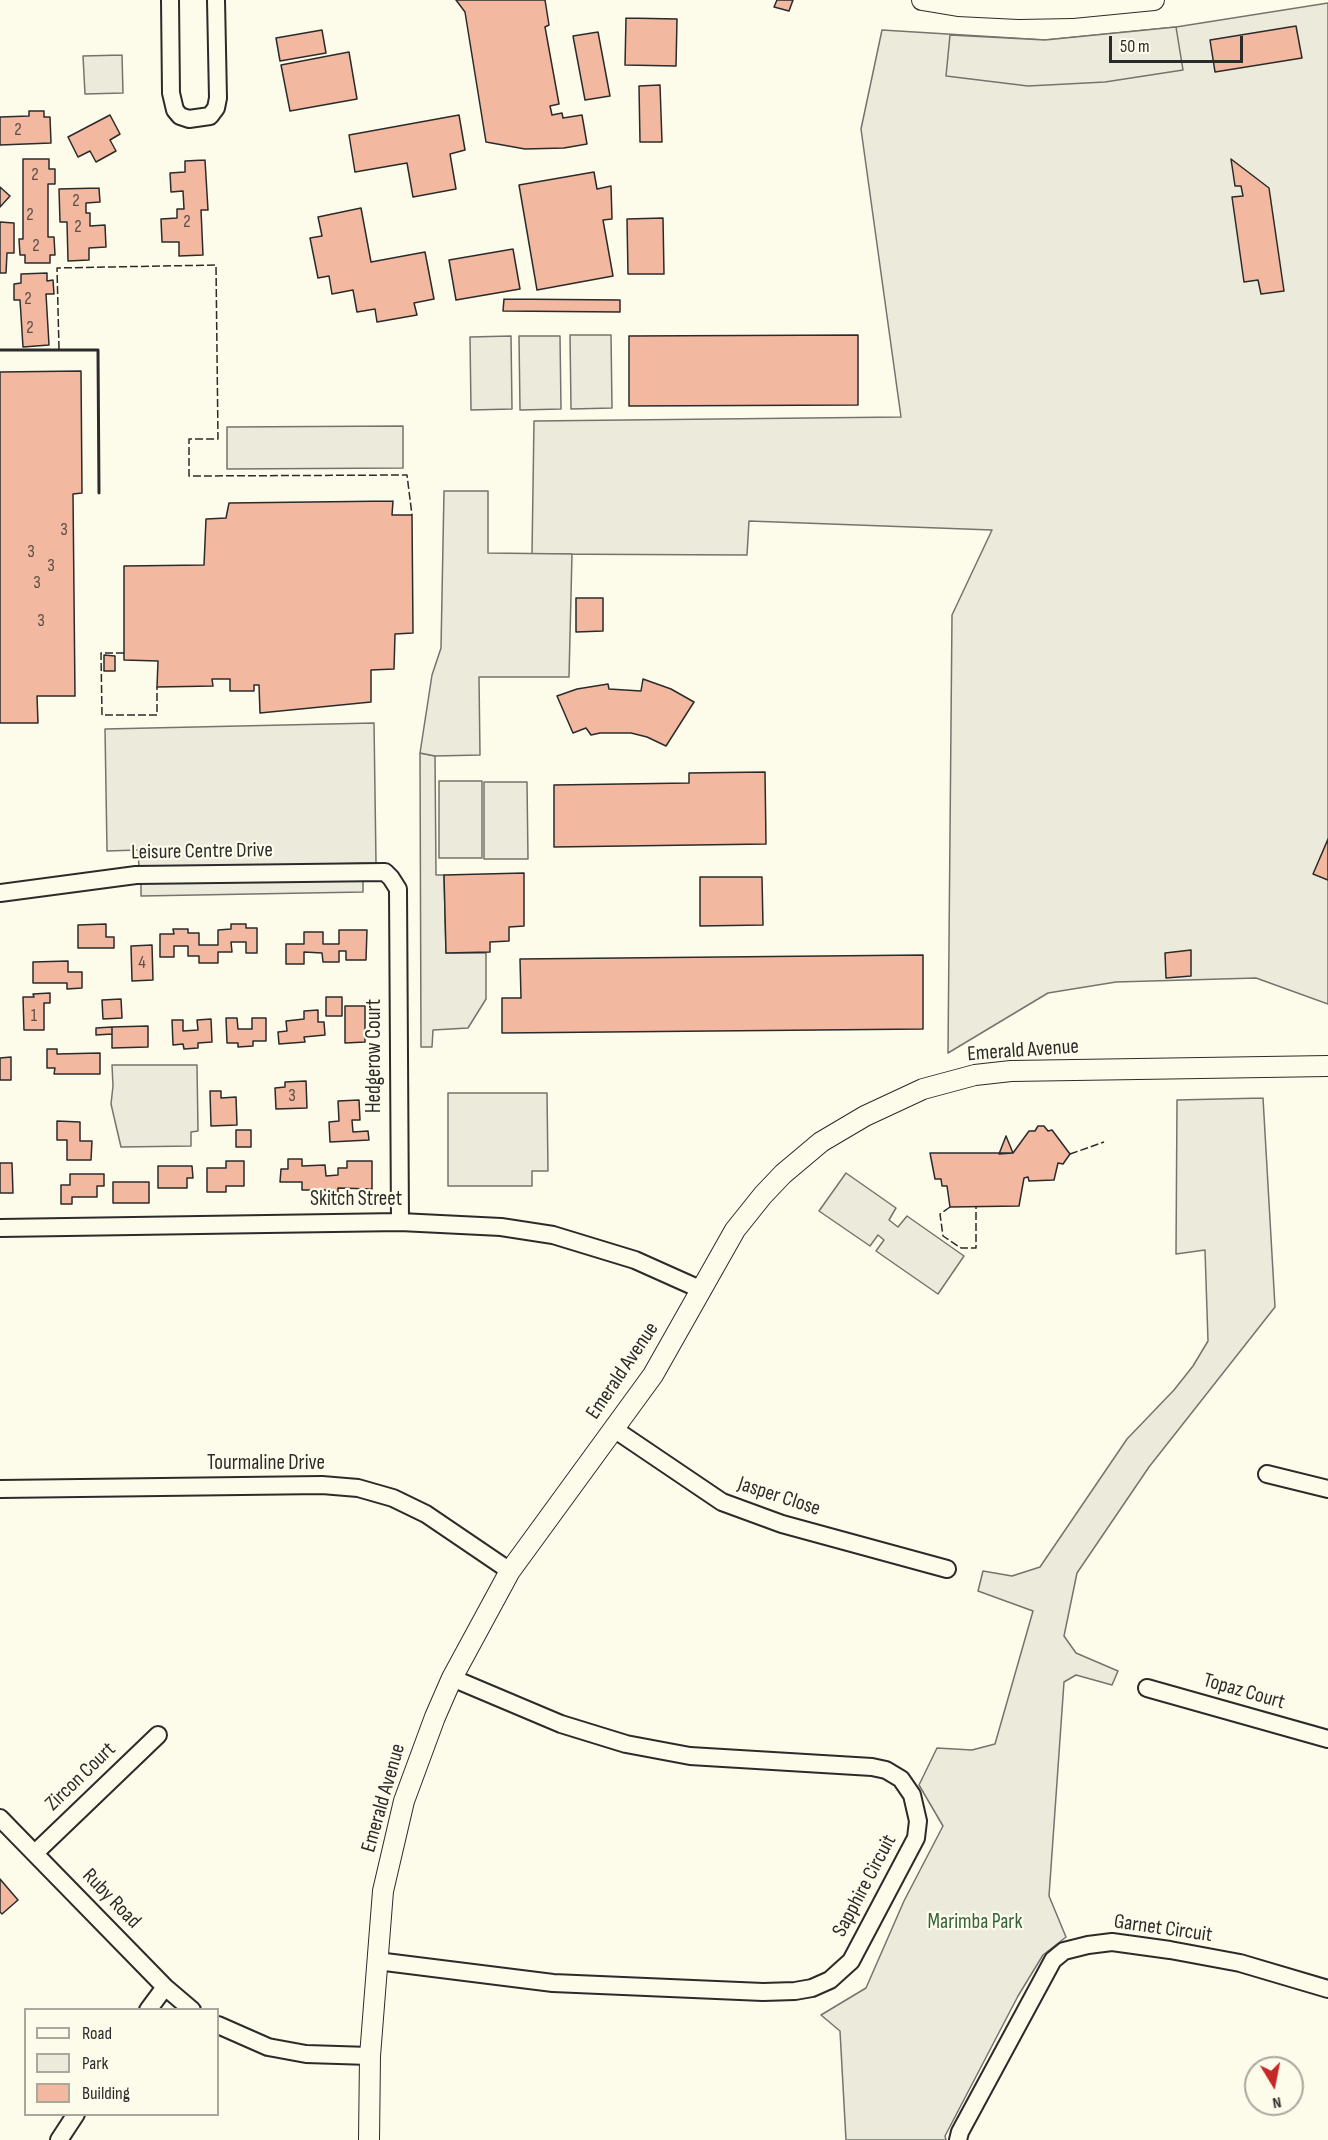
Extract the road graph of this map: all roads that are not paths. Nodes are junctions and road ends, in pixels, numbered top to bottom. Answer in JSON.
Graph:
{"nodes":[{"id":1,"x":170,"y":0,"type":"edge"},
{"id":2,"x":216,"y":0,"type":"edge"},
{"id":3,"x":922,"y":0,"type":"edge"},
{"id":4,"x":1154,"y":0,"type":"edge"},
{"id":5,"x":1072,"y":4,"type":"edge"},
{"id":6,"x":398,"y":889,"type":"joint"},
{"id":7,"x":0,"y":893,"type":"edge"},
{"id":8,"x":1328,"y":1066,"type":"edge"},
{"id":9,"x":400,"y":1222,"type":"junction"},
{"id":10,"x":0,"y":1228,"type":"edge"},
{"id":11,"x":702,"y":1290,"type":"junction"},
{"id":12,"x":614,"y":1429,"type":"junction"},
{"id":13,"x":1267,"y":1474,"type":"dead end"},
{"id":14,"x":0,"y":1489,"type":"edge"},
{"id":15,"x":1328,"y":1489,"type":"edge"},
{"id":16,"x":947,"y":1569,"type":"dead end"},
{"id":17,"x":510,"y":1571,"type":"junction"},
{"id":18,"x":452,"y":1678,"type":"junction"},
{"id":19,"x":1147,"y":1688,"type":"dead end"},
{"id":20,"x":158,"y":1735,"type":"dead end"},
{"id":21,"x":1328,"y":1739,"type":"edge"},
{"id":22,"x":0,"y":1818,"type":"edge"},
{"id":23,"x":34,"y":1853,"type":"junction"},
{"id":24,"x":377,"y":1961,"type":"junction"},
{"id":25,"x":165,"y":1987,"type":"junction"},
{"id":26,"x":1328,"y":1989,"type":"edge"},
{"id":27,"x":149,"y":2008,"type":"edge"},
{"id":28,"x":190,"y":2008,"type":"edge"},
{"id":29,"x":219,"y":2025,"type":"edge"},
{"id":30,"x":370,"y":2056,"type":"junction"},
{"id":31,"x":75,"y":2116,"type":"edge"},
{"id":32,"x":59,"y":2140,"type":"edge"},
{"id":33,"x":369,"y":2140,"type":"edge"},
{"id":34,"x":958,"y":2140,"type":"edge"}],
"edges":[{"from":1,"to":2,"type":"street"},
{"from":3,"to":5,"type":"street"},
{"from":4,"to":5,"type":"street"},
{"from":6,"to":7,"type":"street","name":"Leisure Centre Drive"},
{"from":6,"to":9,"type":"street","name":"Hedgerow Court"},
{"from":8,"to":11,"type":"street","name":"Emerald Avenue"},
{"from":9,"to":10,"type":"street","name":"Skitch Street"},
{"from":9,"to":11,"type":"street","name":"Skitch Street"},
{"from":11,"to":12,"type":"street","name":"Emerald Avenue"},
{"from":12,"to":16,"type":"street","name":"Jasper Close"},
{"from":12,"to":17,"type":"street","name":"Emerald Avenue"},
{"from":13,"to":15,"type":"street"},
{"from":14,"to":17,"type":"street","name":"Tourmaline Drive"},
{"from":17,"to":18,"type":"street","name":"Emerald Avenue"},
{"from":18,"to":24,"type":"street","name":"Emerald Avenue"},
{"from":18,"to":24,"type":"street","name":"Sapphire Circuit"},
{"from":19,"to":21,"type":"street","name":"Topaz Court"},
{"from":20,"to":23,"type":"street","name":"Zircon Court"},
{"from":22,"to":23,"type":"street","name":"Ruby Road"},
{"from":23,"to":25,"type":"street","name":"Ruby Road"},
{"from":24,"to":30,"type":"street","name":"Emerald Avenue"},
{"from":25,"to":27,"type":"street"},
{"from":25,"to":28,"type":"street","name":"Ruby Road"},
{"from":26,"to":34,"type":"street","name":"Garnet Circuit"},
{"from":29,"to":30,"type":"street"},
{"from":30,"to":33,"type":"street","name":"Emerald Avenue"},
{"from":31,"to":32,"type":"street"}]}
